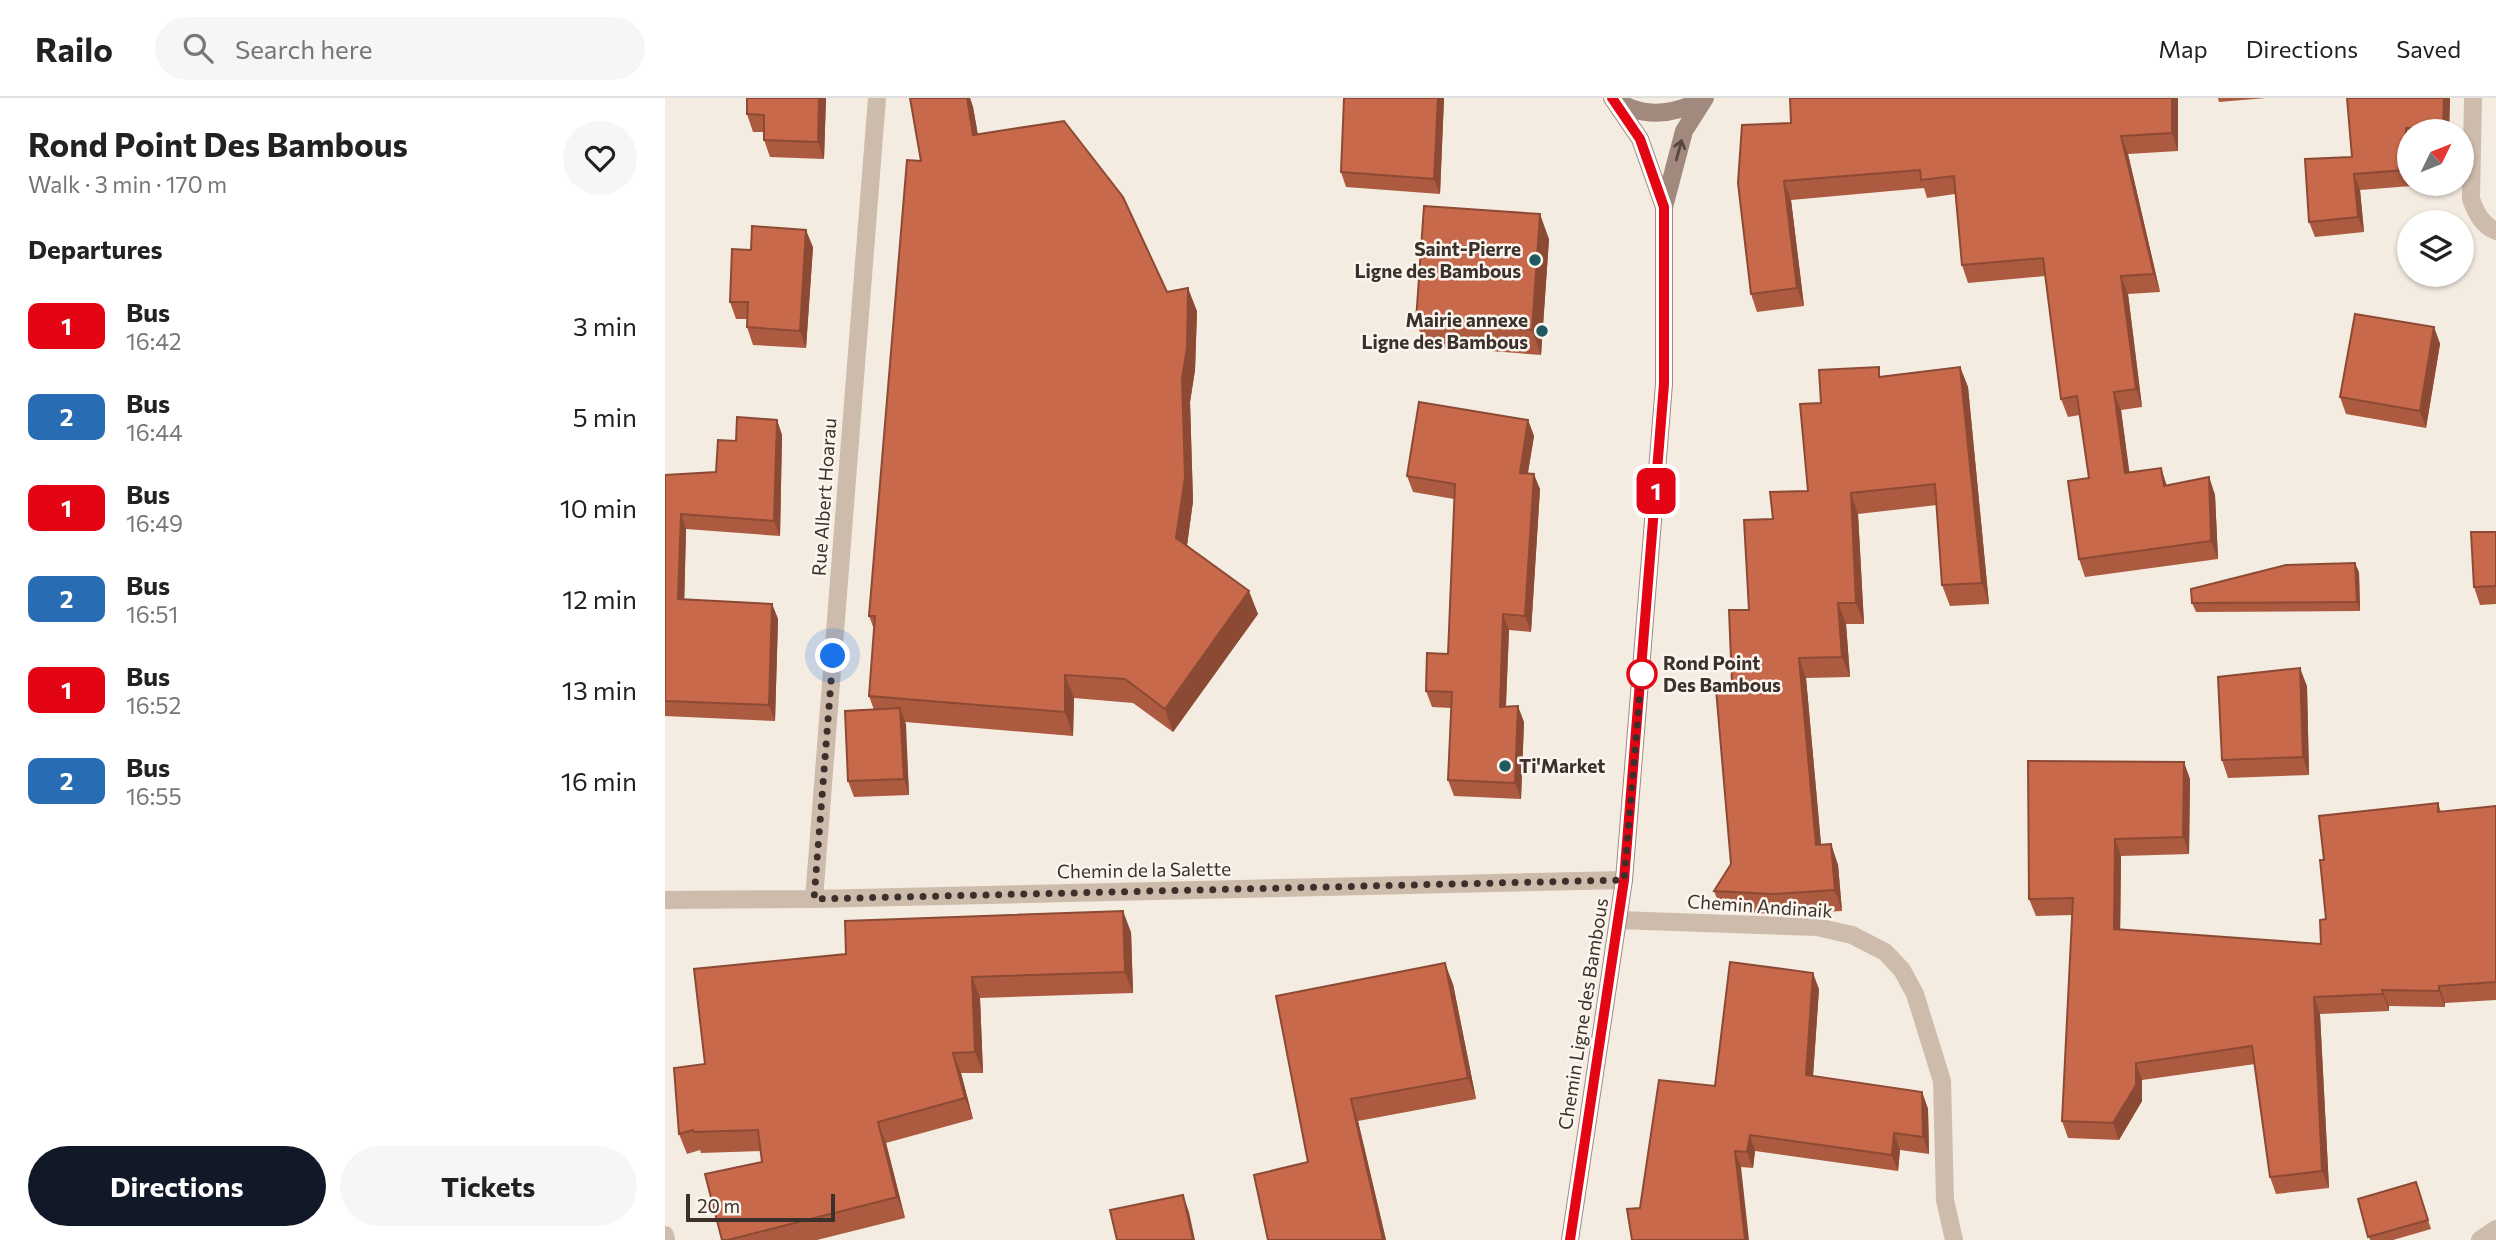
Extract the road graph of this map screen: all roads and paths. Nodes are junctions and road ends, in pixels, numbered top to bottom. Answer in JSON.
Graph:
{"nodes":[{"id":1,"x":877,"y":98,"type":"edge"},
{"id":2,"x":1612,"y":98,"type":"edge"},
{"id":3,"x":1705,"y":98,"type":"edge"},
{"id":4,"x":2473,"y":98,"type":"edge"},
{"id":5,"x":1664,"y":207,"type":"junction"},
{"id":6,"x":2496,"y":231,"type":"edge"},
{"id":7,"x":1624,"y":880,"type":"junction"},
{"id":8,"x":814,"y":899,"type":"junction"},
{"id":9,"x":665,"y":900,"type":"edge"},
{"id":10,"x":1618,"y":920,"type":"junction"},
{"id":11,"x":2496,"y":1229,"type":"edge"},
{"id":12,"x":1570,"y":1240,"type":"edge"},
{"id":13,"x":1954,"y":1240,"type":"edge"},
{"id":14,"x":2480,"y":1240,"type":"edge"}],
"edges":[{"from":1,"to":8,"type":"street","name":"Rue Albert Hoarau"},
{"from":2,"to":3,"type":"main road"},
{"from":2,"to":5,"type":"main road","name":"Chemin Ligne des Bambous"},
{"from":5,"to":3,"type":"main road","name":"Chemin Ligne des Bambous","one_way":true},
{"from":4,"to":6,"type":"street"},
{"from":5,"to":7,"type":"main road","name":"Chemin Ligne des Bambous"},
{"from":7,"to":8,"type":"street","name":"Chemin de la Salette"},
{"from":7,"to":10,"type":"main road","name":"Chemin Ligne des Bambous"},
{"from":8,"to":9,"type":"street","name":"Chemin de la Salette"},
{"from":10,"to":12,"type":"main road","name":"Chemin Ligne des Bambous"},
{"from":10,"to":13,"type":"street","name":"Chemin Andinaik"},
{"from":11,"to":14,"type":"street"}]}
